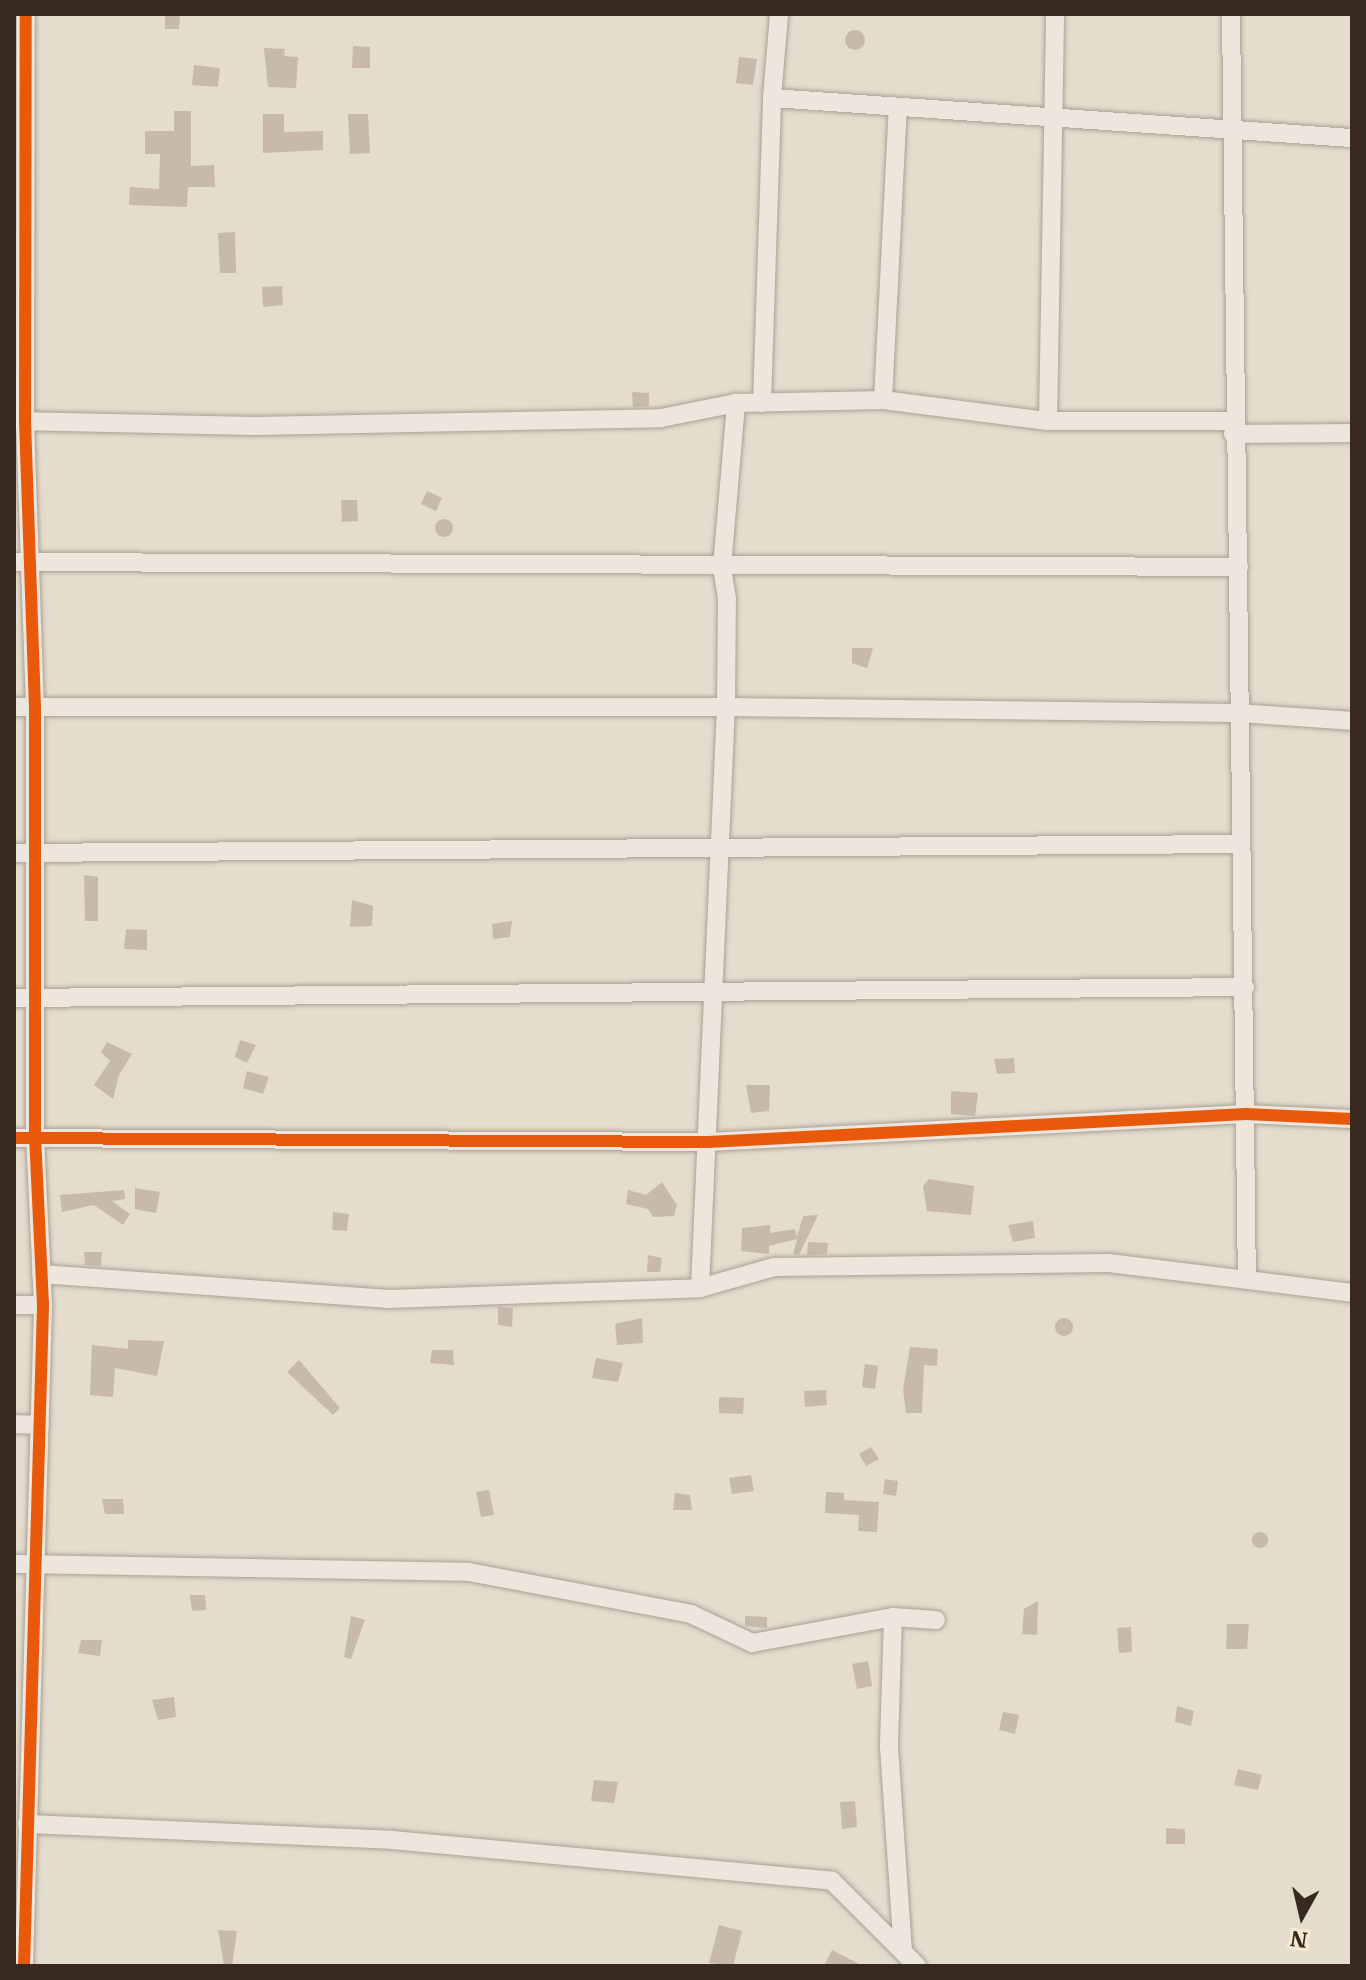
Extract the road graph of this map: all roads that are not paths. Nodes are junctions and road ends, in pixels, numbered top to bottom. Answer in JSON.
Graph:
{"nodes":[{"id":1,"x":26,"y":14,"type":"edge"},
{"id":2,"x":779,"y":14,"type":"edge"},
{"id":3,"x":1055,"y":14,"type":"edge"},
{"id":4,"x":1231,"y":14,"type":"edge"},
{"id":5,"x":772,"y":98,"type":"junction"},
{"id":6,"x":898,"y":108,"type":"junction"},
{"id":7,"x":1054,"y":119,"type":"junction"},
{"id":8,"x":20,"y":129,"type":"edge"},
{"id":9,"x":1231,"y":132,"type":"junction"},
{"id":10,"x":1352,"y":138,"type":"edge"},
{"id":11,"x":20,"y":273,"type":"edge"},
{"id":12,"x":883,"y":400,"type":"junction"},
{"id":13,"x":736,"y":403,"type":"junction"},
{"id":14,"x":762,"y":403,"type":"junction"},
{"id":15,"x":20,"y":420,"type":"edge"},
{"id":16,"x":1048,"y":421,"type":"junction"},
{"id":17,"x":1233,"y":428,"type":"junction"},
{"id":18,"x":1352,"y":433,"type":"edge"},
{"id":19,"x":22,"y":562,"type":"edge"},
{"id":20,"x":722,"y":567,"type":"junction"},
{"id":21,"x":1239,"y":567,"type":"junction"},
{"id":22,"x":14,"y":707,"type":"edge"},
{"id":23,"x":726,"y":707,"type":"junction"},
{"id":24,"x":35,"y":708,"type":"junction"},
{"id":25,"x":1239,"y":713,"type":"junction"},
{"id":26,"x":1352,"y":721,"type":"edge"},
{"id":27,"x":1240,"y":844,"type":"junction"},
{"id":28,"x":717,"y":846,"type":"junction"},
{"id":29,"x":14,"y":853,"type":"edge"},
{"id":30,"x":36,"y":853,"type":"junction"},
{"id":31,"x":1245,"y":987,"type":"junction"},
{"id":32,"x":711,"y":992,"type":"junction"},
{"id":33,"x":14,"y":998,"type":"edge"},
{"id":34,"x":36,"y":998,"type":"junction"},
{"id":35,"x":1246,"y":1114,"type":"junction"},
{"id":36,"x":1352,"y":1119,"type":"edge"},
{"id":37,"x":35,"y":1137,"type":"junction"},
{"id":38,"x":14,"y":1138,"type":"edge"},
{"id":39,"x":708,"y":1142,"type":"junction"},
{"id":40,"x":41,"y":1274,"type":"junction"},
{"id":41,"x":1247,"y":1280,"type":"junction"},
{"id":42,"x":700,"y":1288,"type":"junction"},
{"id":43,"x":1352,"y":1293,"type":"edge"},
{"id":44,"x":14,"y":1305,"type":"edge"},
{"id":45,"x":43,"y":1305,"type":"junction"},
{"id":46,"x":14,"y":1424,"type":"edge"},
{"id":47,"x":40,"y":1425,"type":"junction"},
{"id":48,"x":14,"y":1564,"type":"edge"},
{"id":49,"x":39,"y":1564,"type":"junction"},
{"id":50,"x":893,"y":1617,"type":"junction"},
{"id":51,"x":936,"y":1620,"type":"dead end"},
{"id":52,"x":23,"y":1700,"type":"edge"},
{"id":53,"x":27,"y":1824,"type":"junction"},
{"id":54,"x":903,"y":1952,"type":"junction"},
{"id":55,"x":24,"y":1966,"type":"edge"},
{"id":56,"x":917,"y":1966,"type":"edge"}],
"edges":[{"from":1,"to":8,"type":"street"},
{"from":2,"to":5,"type":"street"},
{"from":3,"to":7,"type":"street"},
{"from":4,"to":9,"type":"street"},
{"from":5,"to":6,"type":"street"},
{"from":5,"to":14,"type":"street"},
{"from":6,"to":7,"type":"street"},
{"from":6,"to":12,"type":"street"},
{"from":7,"to":9,"type":"street"},
{"from":7,"to":16,"type":"street"},
{"from":8,"to":11,"type":"street"},
{"from":9,"to":10,"type":"street"},
{"from":9,"to":17,"type":"street"},
{"from":11,"to":15,"type":"street"},
{"from":12,"to":14,"type":"street"},
{"from":12,"to":16,"type":"street"},
{"from":13,"to":14,"type":"street"},
{"from":13,"to":15,"type":"street"},
{"from":13,"to":20,"type":"street"},
{"from":15,"to":19,"type":"street"},
{"from":16,"to":17,"type":"street"},
{"from":17,"to":18,"type":"street"},
{"from":17,"to":21,"type":"street"},
{"from":19,"to":20,"type":"street"},
{"from":19,"to":24,"type":"street"},
{"from":20,"to":21,"type":"street"},
{"from":20,"to":23,"type":"street"},
{"from":21,"to":25,"type":"street"},
{"from":22,"to":24,"type":"street"},
{"from":23,"to":24,"type":"street"},
{"from":23,"to":25,"type":"street"},
{"from":23,"to":28,"type":"street"},
{"from":24,"to":30,"type":"street"},
{"from":25,"to":26,"type":"street"},
{"from":25,"to":27,"type":"street"},
{"from":27,"to":28,"type":"street"},
{"from":27,"to":31,"type":"street"},
{"from":28,"to":30,"type":"street"},
{"from":28,"to":32,"type":"street"},
{"from":29,"to":30,"type":"street"},
{"from":30,"to":34,"type":"street"},
{"from":31,"to":32,"type":"street"},
{"from":31,"to":35,"type":"street"},
{"from":32,"to":34,"type":"street"},
{"from":32,"to":39,"type":"street"},
{"from":33,"to":34,"type":"street"},
{"from":34,"to":37,"type":"street"},
{"from":35,"to":36,"type":"street"},
{"from":35,"to":39,"type":"street"},
{"from":35,"to":41,"type":"street"},
{"from":37,"to":38,"type":"street"},
{"from":37,"to":39,"type":"street"},
{"from":37,"to":40,"type":"street"},
{"from":39,"to":42,"type":"street"},
{"from":40,"to":42,"type":"street"},
{"from":40,"to":45,"type":"street"},
{"from":41,"to":42,"type":"street"},
{"from":41,"to":43,"type":"street"},
{"from":44,"to":45,"type":"street"},
{"from":45,"to":47,"type":"street"},
{"from":46,"to":47,"type":"street"},
{"from":47,"to":49,"type":"street"},
{"from":48,"to":49,"type":"street"},
{"from":49,"to":50,"type":"street"},
{"from":49,"to":52,"type":"street"},
{"from":50,"to":51,"type":"street"},
{"from":50,"to":54,"type":"street"},
{"from":52,"to":53,"type":"street"},
{"from":53,"to":54,"type":"street"},
{"from":53,"to":55,"type":"street"},
{"from":54,"to":56,"type":"street"}]}
